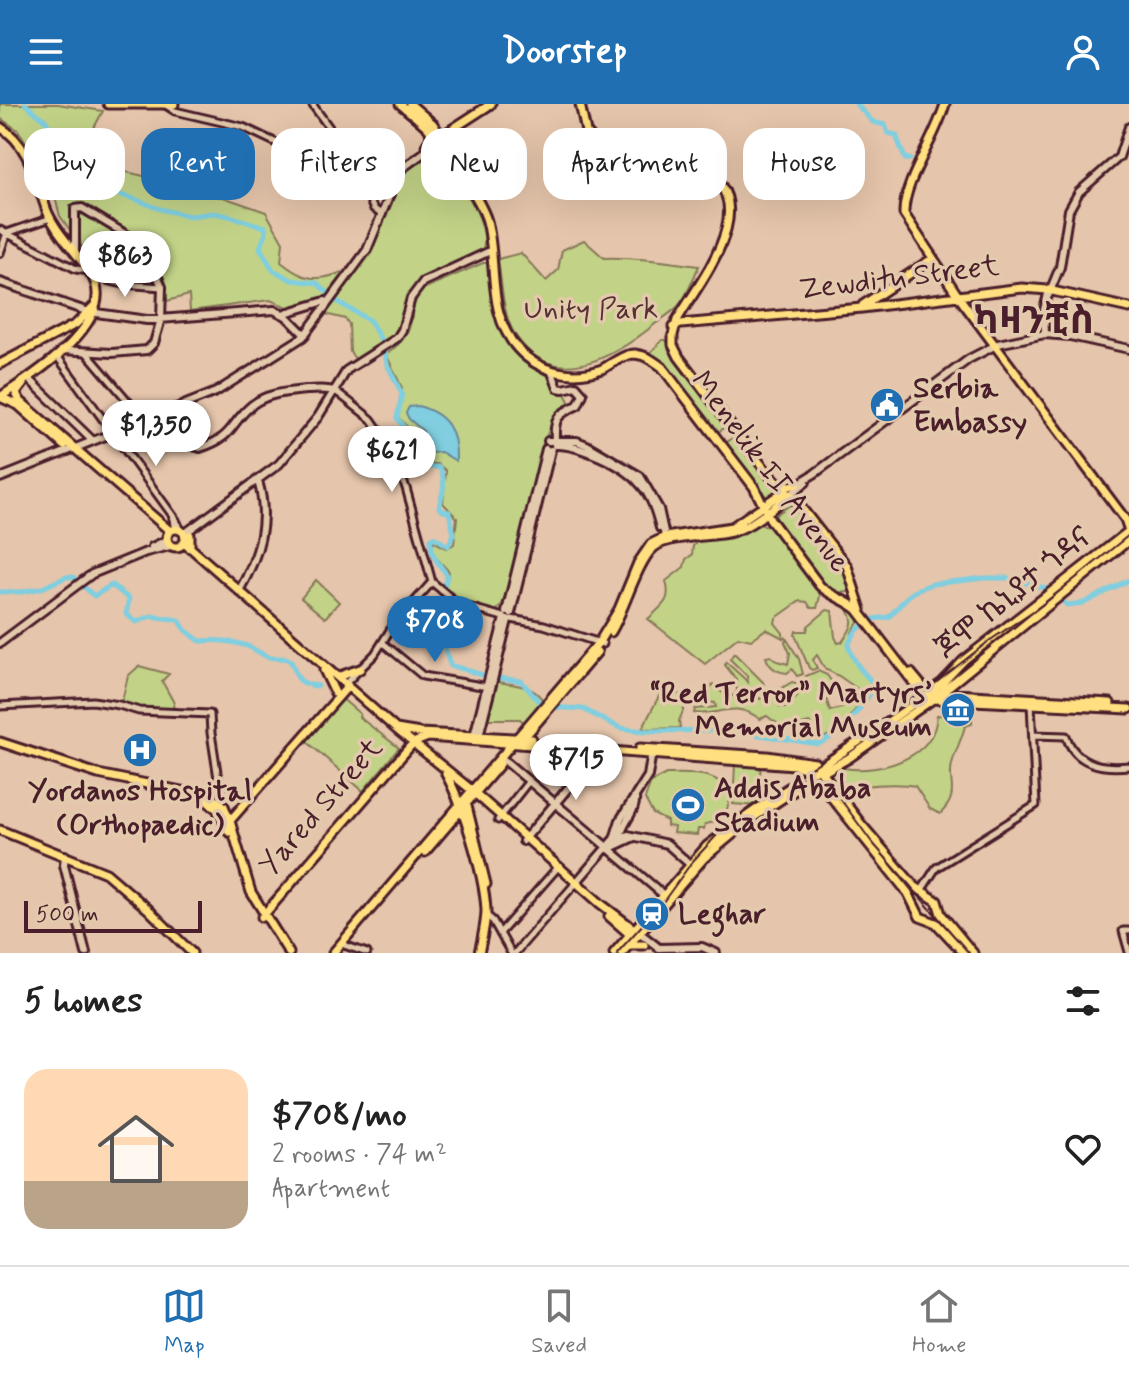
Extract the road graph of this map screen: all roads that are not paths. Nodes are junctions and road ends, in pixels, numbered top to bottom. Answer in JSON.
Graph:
{"nodes":[{"id":1,"x":114,"y":104,"type":"edge"},
{"id":2,"x":130,"y":104,"type":"edge"},
{"id":3,"x":164,"y":104,"type":"edge"},
{"id":4,"x":174,"y":104,"type":"edge"},
{"id":5,"x":312,"y":104,"type":"edge"},
{"id":6,"x":400,"y":104,"type":"edge"},
{"id":7,"x":410,"y":104,"type":"edge"},
{"id":8,"x":491,"y":104,"type":"edge"},
{"id":9,"x":580,"y":104,"type":"edge"},
{"id":10,"x":946,"y":104,"type":"edge"},
{"id":11,"x":431,"y":126,"type":"junction"},
{"id":12,"x":0,"y":127,"type":"edge"},
{"id":13,"x":1129,"y":127,"type":"edge"},
{"id":14,"x":329,"y":128,"type":"edge"},
{"id":15,"x":438,"y":128,"type":"edge"},
{"id":16,"x":456,"y":128,"type":"edge"},
{"id":17,"x":271,"y":140,"type":"edge"},
{"id":18,"x":421,"y":152,"type":"edge"},
{"id":19,"x":370,"y":200,"type":"edge"},
{"id":20,"x":475,"y":200,"type":"edge"},
{"id":21,"x":380,"y":215,"type":"junction"},
{"id":22,"x":51,"y":218,"type":"junction"},
{"id":23,"x":910,"y":222,"type":"junction"},
{"id":24,"x":0,"y":230,"type":"edge"},
{"id":25,"x":7,"y":233,"type":"junction"},
{"id":26,"x":75,"y":251,"type":"junction"},
{"id":27,"x":0,"y":253,"type":"edge"},
{"id":28,"x":491,"y":254,"type":"junction"},
{"id":29,"x":932,"y":259,"type":"junction"},
{"id":30,"x":91,"y":274,"type":"junction"},
{"id":31,"x":0,"y":282,"type":"edge"},
{"id":32,"x":162,"y":287,"type":"junction"},
{"id":33,"x":1050,"y":290,"type":"junction"},
{"id":34,"x":960,"y":294,"type":"junction"},
{"id":35,"x":327,"y":300,"type":"junction"},
{"id":36,"x":863,"y":305,"type":"junction"},
{"id":37,"x":1129,"y":306,"type":"edge"},
{"id":38,"x":683,"y":310,"type":"junction"},
{"id":39,"x":96,"y":311,"type":"junction"},
{"id":40,"x":282,"y":314,"type":"junction"},
{"id":41,"x":161,"y":319,"type":"junction"},
{"id":42,"x":673,"y":327,"type":"junction"},
{"id":43,"x":305,"y":331,"type":"junction"},
{"id":44,"x":1045,"y":334,"type":"junction"},
{"id":45,"x":996,"y":345,"type":"junction"},
{"id":46,"x":1129,"y":349,"type":"edge"},
{"id":47,"x":86,"y":352,"type":"junction"},
{"id":48,"x":59,"y":353,"type":"junction"},
{"id":49,"x":0,"y":364,"type":"edge"},
{"id":50,"x":555,"y":375,"type":"junction"},
{"id":51,"x":28,"y":379,"type":"junction"},
{"id":52,"x":336,"y":391,"type":"junction"},
{"id":53,"x":0,"y":397,"type":"edge"},
{"id":54,"x":145,"y":421,"type":"junction"},
{"id":55,"x":734,"y":429,"type":"junction"},
{"id":56,"x":113,"y":434,"type":"junction"},
{"id":57,"x":93,"y":441,"type":"junction"},
{"id":58,"x":718,"y":442,"type":"junction"},
{"id":59,"x":551,"y":445,"type":"junction"},
{"id":60,"x":72,"y":450,"type":"junction"},
{"id":61,"x":814,"y":474,"type":"junction"},
{"id":62,"x":0,"y":478,"type":"edge"},
{"id":63,"x":772,"y":478,"type":"junction"},
{"id":64,"x":258,"y":482,"type":"junction"},
{"id":65,"x":797,"y":484,"type":"junction"},
{"id":66,"x":788,"y":492,"type":"junction"},
{"id":67,"x":767,"y":508,"type":"junction"},
{"id":68,"x":1127,"y":517,"type":"edge"},
{"id":69,"x":1129,"y":531,"type":"edge"},
{"id":70,"x":179,"y":538,"type":"junction"},
{"id":71,"x":1129,"y":540,"type":"edge"},
{"id":72,"x":661,"y":541,"type":"junction"},
{"id":73,"x":432,"y":582,"type":"junction"},
{"id":74,"x":854,"y":584,"type":"junction"},
{"id":75,"x":239,"y":591,"type":"junction"},
{"id":76,"x":836,"y":598,"type":"junction"},
{"id":77,"x":863,"y":615,"type":"junction"},
{"id":78,"x":508,"y":616,"type":"junction"},
{"id":79,"x":0,"y":641,"type":"edge"},
{"id":80,"x":383,"y":643,"type":"junction"},
{"id":81,"x":601,"y":643,"type":"junction"},
{"id":82,"x":324,"y":670,"type":"junction"},
{"id":83,"x":954,"y":670,"type":"junction"},
{"id":84,"x":359,"y":671,"type":"junction"},
{"id":85,"x":337,"y":677,"type":"junction"},
{"id":86,"x":914,"y":681,"type":"junction"},
{"id":87,"x":346,"y":686,"type":"junction"},
{"id":88,"x":488,"y":687,"type":"junction"},
{"id":89,"x":336,"y":695,"type":"junction"},
{"id":90,"x":931,"y":695,"type":"junction"},
{"id":91,"x":986,"y":699,"type":"junction"},
{"id":92,"x":1031,"y":702,"type":"junction"},
{"id":93,"x":0,"y":706,"type":"edge"},
{"id":94,"x":548,"y":706,"type":"junction"},
{"id":95,"x":1128,"y":707,"type":"edge"},
{"id":96,"x":907,"y":708,"type":"junction"},
{"id":97,"x":396,"y":729,"type":"junction"},
{"id":98,"x":531,"y":729,"type":"junction"},
{"id":99,"x":1033,"y":735,"type":"junction"},
{"id":100,"x":423,"y":736,"type":"junction"},
{"id":101,"x":477,"y":736,"type":"junction"},
{"id":102,"x":534,"y":739,"type":"junction"},
{"id":103,"x":517,"y":741,"type":"junction"},
{"id":104,"x":500,"y":742,"type":"junction"},
{"id":105,"x":411,"y":743,"type":"junction"},
{"id":106,"x":0,"y":744,"type":"edge"},
{"id":107,"x":588,"y":746,"type":"junction"},
{"id":108,"x":652,"y":751,"type":"junction"},
{"id":109,"x":425,"y":752,"type":"junction"},
{"id":110,"x":504,"y":756,"type":"junction"},
{"id":111,"x":836,"y":758,"type":"junction"},
{"id":112,"x":849,"y":758,"type":"junction"},
{"id":113,"x":809,"y":760,"type":"junction"},
{"id":114,"x":797,"y":765,"type":"junction"},
{"id":115,"x":1129,"y":766,"type":"edge"},
{"id":116,"x":446,"y":774,"type":"junction"},
{"id":117,"x":819,"y":774,"type":"junction"},
{"id":118,"x":530,"y":780,"type":"junction"},
{"id":119,"x":805,"y":780,"type":"junction"},
{"id":120,"x":451,"y":783,"type":"junction"},
{"id":121,"x":833,"y":785,"type":"junction"},
{"id":122,"x":472,"y":794,"type":"junction"},
{"id":123,"x":210,"y":799,"type":"junction"},
{"id":124,"x":556,"y":802,"type":"junction"},
{"id":125,"x":463,"y":807,"type":"junction"},
{"id":126,"x":229,"y":816,"type":"junction"},
{"id":127,"x":499,"y":818,"type":"junction"},
{"id":128,"x":446,"y":824,"type":"junction"},
{"id":129,"x":466,"y":828,"type":"junction"},
{"id":130,"x":0,"y":832,"type":"edge"},
{"id":131,"x":616,"y":836,"type":"junction"},
{"id":132,"x":634,"y":837,"type":"junction"},
{"id":133,"x":524,"y":839,"type":"junction"},
{"id":134,"x":600,"y":840,"type":"junction"},
{"id":135,"x":607,"y":849,"type":"junction"},
{"id":136,"x":64,"y":857,"type":"junction"},
{"id":137,"x":478,"y":858,"type":"junction"},
{"id":138,"x":692,"y":866,"type":"junction"},
{"id":139,"x":557,"y":868,"type":"junction"},
{"id":140,"x":576,"y":884,"type":"junction"},
{"id":141,"x":924,"y":893,"type":"junction"},
{"id":142,"x":666,"y":897,"type":"junction"},
{"id":143,"x":916,"y":905,"type":"junction"},
{"id":144,"x":939,"y":911,"type":"junction"},
{"id":145,"x":262,"y":914,"type":"junction"},
{"id":146,"x":487,"y":919,"type":"junction"},
{"id":147,"x":928,"y":920,"type":"junction"},
{"id":148,"x":1129,"y":931,"type":"edge"},
{"id":149,"x":499,"y":932,"type":"junction"},
{"id":150,"x":635,"y":934,"type":"junction"},
{"id":151,"x":658,"y":948,"type":"junction"},
{"id":152,"x":339,"y":949,"type":"edge"},
{"id":153,"x":287,"y":952,"type":"edge"},
{"id":154,"x":1129,"y":952,"type":"edge"},
{"id":155,"x":86,"y":953,"type":"edge"},
{"id":156,"x":190,"y":953,"type":"edge"},
{"id":157,"x":367,"y":953,"type":"edge"},
{"id":158,"x":481,"y":953,"type":"edge"},
{"id":159,"x":513,"y":953,"type":"edge"},
{"id":160,"x":614,"y":953,"type":"edge"},
{"id":161,"x":622,"y":953,"type":"edge"},
{"id":162,"x":650,"y":953,"type":"edge"},
{"id":163,"x":666,"y":953,"type":"edge"},
{"id":164,"x":716,"y":953,"type":"edge"},
{"id":165,"x":964,"y":953,"type":"edge"},
{"id":166,"x":973,"y":953,"type":"edge"}],
"edges":[{"from":1,"to":2,"type":"main road"},
{"from":2,"to":3,"type":"main road"},
{"from":3,"to":4,"type":"main road"},
{"from":3,"to":17,"type":"street"},
{"from":5,"to":14,"type":"street"},
{"from":6,"to":11,"type":"main road"},
{"from":7,"to":11,"type":"main road"},
{"from":8,"to":16,"type":"main road"},
{"from":9,"to":38,"type":"main road"},
{"from":10,"to":23,"type":"main road"},
{"from":11,"to":15,"type":"main road"},
{"from":12,"to":22,"type":"main road"},
{"from":13,"to":33,"type":"main road"},
{"from":18,"to":21,"type":"main road"},
{"from":19,"to":21,"type":"street"},
{"from":20,"to":28,"type":"main road"},
{"from":21,"to":35,"type":"main road"},
{"from":22,"to":25,"type":"street"},
{"from":22,"to":26,"type":"main road"},
{"from":23,"to":29,"type":"main road"},
{"from":23,"to":34,"type":"main road"},
{"from":24,"to":25,"type":"street"},
{"from":25,"to":27,"type":"street"},
{"from":25,"to":30,"type":"street"},
{"from":26,"to":30,"type":"main road"},
{"from":26,"to":32,"type":"main road"},
{"from":28,"to":50,"type":"main road"},
{"from":28,"to":52,"type":"main road"},
{"from":29,"to":34,"type":"main road"},
{"from":29,"to":36,"type":"main road"},
{"from":30,"to":32,"type":"street"},
{"from":30,"to":39,"type":"main road"},
{"from":31,"to":39,"type":"main road"},
{"from":32,"to":41,"type":"main road"},
{"from":33,"to":34,"type":"main road","name":"Zewditu Street"},
{"from":33,"to":37,"type":"main road","name":"Zewditu Street"},
{"from":33,"to":44,"type":"main road"},
{"from":34,"to":36,"type":"main road","name":"Zewditu Street"},
{"from":34,"to":42,"type":"main road","name":"Zewditu Street"},
{"from":34,"to":45,"type":"main road"},
{"from":35,"to":40,"type":"main road"},
{"from":35,"to":43,"type":"main road"},
{"from":36,"to":38,"type":"main road","name":"Zewditu Street"},
{"from":38,"to":42,"type":"main road"},
{"from":39,"to":41,"type":"main road"},
{"from":39,"to":48,"type":"main road"},
{"from":39,"to":49,"type":"main road"},
{"from":40,"to":41,"type":"main road"},
{"from":40,"to":43,"type":"main road"},
{"from":41,"to":47,"type":"main road"},
{"from":42,"to":55,"type":"main road","name":"Menelik II Avenue"},
{"from":43,"to":54,"type":"main road"},
{"from":44,"to":45,"type":"main road"},
{"from":44,"to":46,"type":"main road"},
{"from":45,"to":61,"type":"main road"},
{"from":45,"to":68,"type":"main road"},
{"from":47,"to":48,"type":"main road"},
{"from":47,"to":54,"type":"street"},
{"from":48,"to":51,"type":"main road"},
{"from":48,"to":56,"type":"street"},
{"from":50,"to":58,"type":"main road","name":"Menelik II Avenue"},
{"from":50,"to":59,"type":"main road"},
{"from":51,"to":53,"type":"main road"},
{"from":51,"to":57,"type":"main road"},
{"from":51,"to":60,"type":"main road"},
{"from":52,"to":54,"type":"main road"},
{"from":52,"to":64,"type":"main road"},
{"from":52,"to":73,"type":"street"},
{"from":53,"to":60,"type":"main road"},
{"from":54,"to":56,"type":"main road"},
{"from":55,"to":58,"type":"main road"},
{"from":55,"to":63,"type":"main road","name":"Menelik II Avenue"},
{"from":56,"to":57,"type":"main road"},
{"from":56,"to":70,"type":"street"},
{"from":57,"to":60,"type":"main road"},
{"from":58,"to":67,"type":"main road","name":"Menelik II Avenue"},
{"from":59,"to":72,"type":"main road"},
{"from":59,"to":78,"type":"main road"},
{"from":60,"to":62,"type":"main road"},
{"from":60,"to":70,"type":"main road"},
{"from":61,"to":65,"type":"main road"},
{"from":61,"to":66,"type":"main road"},
{"from":63,"to":65,"type":"main road"},
{"from":63,"to":66,"type":"main road","name":"Menelik II Avenue"},
{"from":64,"to":70,"type":"main road"},
{"from":64,"to":75,"type":"main road"},
{"from":65,"to":66,"type":"main road"},
{"from":66,"to":67,"type":"main road"},
{"from":66,"to":74,"type":"main road","name":"Menelik II Avenue"},
{"from":67,"to":72,"type":"main road"},
{"from":67,"to":76,"type":"main road","name":"Menelik II Avenue"},
{"from":68,"to":69,"type":"main road"},
{"from":69,"to":83,"type":"main road","name":"ጆሞ ኬኒያታ ጎዳና"},
{"from":70,"to":75,"type":"main road"},
{"from":70,"to":79,"type":"main road"},
{"from":70,"to":82,"type":"main road"},
{"from":71,"to":90,"type":"main road"},
{"from":72,"to":81,"type":"main road"},
{"from":73,"to":78,"type":"street"},
{"from":73,"to":80,"type":"street"},
{"from":74,"to":76,"type":"main road"},
{"from":74,"to":77,"type":"main road","name":"Menelik II Avenue"},
{"from":75,"to":85,"type":"main road"},
{"from":76,"to":77,"type":"main road","name":"Menelik II Avenue"},
{"from":77,"to":86,"type":"main road","name":"Menelik II Avenue"},
{"from":78,"to":81,"type":"street"},
{"from":78,"to":88,"type":"main road"},
{"from":80,"to":84,"type":"street"},
{"from":80,"to":88,"type":"street"},
{"from":81,"to":94,"type":"main road"},
{"from":82,"to":87,"type":"main road"},
{"from":82,"to":89,"type":"main road"},
{"from":83,"to":86,"type":"main road"},
{"from":83,"to":90,"type":"main road","name":"ጆሞ ኬኒያታ ጎዳና"},
{"from":84,"to":85,"type":"main road"},
{"from":84,"to":87,"type":"street"},
{"from":85,"to":87,"type":"main road"},
{"from":86,"to":90,"type":"main road","name":"Menelik II Avenue"},
{"from":86,"to":96,"type":"main road"},
{"from":87,"to":89,"type":"main road"},
{"from":87,"to":97,"type":"main road"},
{"from":87,"to":105,"type":"main road"},
{"from":87,"to":126,"type":"main road"},
{"from":88,"to":101,"type":"main road"},
{"from":89,"to":126,"type":"main road"},
{"from":90,"to":91,"type":"main road"},
{"from":90,"to":91,"type":"main road"},
{"from":90,"to":96,"type":"main road"},
{"from":90,"to":112,"type":"main road"},
{"from":91,"to":92,"type":"main road"},
{"from":92,"to":95,"type":"main road"},
{"from":92,"to":99,"type":"street"},
{"from":93,"to":126,"type":"street"},
{"from":94,"to":98,"type":"main road"},
{"from":94,"to":103,"type":"main road"},
{"from":96,"to":111,"type":"main road"},
{"from":97,"to":100,"type":"main road"},
{"from":97,"to":105,"type":"main road"},
{"from":98,"to":102,"type":"main road"},
{"from":98,"to":103,"type":"main road"},
{"from":99,"to":115,"type":"street"},
{"from":99,"to":141,"type":"street"},
{"from":100,"to":101,"type":"main road"},
{"from":100,"to":104,"type":"main road"},
{"from":100,"to":105,"type":"main road","name":"Yared Street"},
{"from":100,"to":109,"type":"main road"},
{"from":101,"to":103,"type":"main road"},
{"from":102,"to":103,"type":"main road"},
{"from":102,"to":107,"type":"main road"},
{"from":103,"to":104,"type":"main road"},
{"from":103,"to":107,"type":"main road"},
{"from":103,"to":110,"type":"main road"},
{"from":104,"to":110,"type":"main road"},
{"from":105,"to":109,"type":"main road"},
{"from":105,"to":116,"type":"main road"},
{"from":105,"to":145,"type":"main road","name":"Yared Street"},
{"from":106,"to":123,"type":"main road"},
{"from":107,"to":108,"type":"main road"},
{"from":107,"to":124,"type":"main road"},
{"from":108,"to":113,"type":"main road"},
{"from":108,"to":114,"type":"main road"},
{"from":108,"to":131,"type":"main road"},
{"from":109,"to":122,"type":"main road"},
{"from":110,"to":118,"type":"main road"},
{"from":110,"to":122,"type":"main road"},
{"from":111,"to":113,"type":"main road"},
{"from":111,"to":117,"type":"main road"},
{"from":112,"to":117,"type":"main road"},
{"from":112,"to":121,"type":"main road"},
{"from":113,"to":117,"type":"main road"},
{"from":114,"to":117,"type":"main road"},
{"from":114,"to":119,"type":"main road"},
{"from":116,"to":120,"type":"main road"},
{"from":116,"to":122,"type":"main road"},
{"from":117,"to":119,"type":"main road"},
{"from":117,"to":119,"type":"main road"},
{"from":117,"to":121,"type":"main road"},
{"from":117,"to":143,"type":"main road"},
{"from":118,"to":124,"type":"main road"},
{"from":118,"to":127,"type":"street"},
{"from":119,"to":138,"type":"main road"},
{"from":120,"to":125,"type":"main road"},
{"from":120,"to":128,"type":"main road"},
{"from":121,"to":141,"type":"main road"},
{"from":122,"to":125,"type":"main road"},
{"from":122,"to":127,"type":"main road"},
{"from":123,"to":126,"type":"main road"},
{"from":123,"to":126,"type":"main road"},
{"from":124,"to":133,"type":"main road"},
{"from":124,"to":134,"type":"main road"},
{"from":125,"to":128,"type":"main road"},
{"from":125,"to":129,"type":"main road"},
{"from":125,"to":137,"type":"main road"},
{"from":126,"to":145,"type":"main road"},
{"from":127,"to":133,"type":"main road"},
{"from":128,"to":129,"type":"main road"},
{"from":128,"to":152,"type":"main road"},
{"from":129,"to":137,"type":"main road"},
{"from":130,"to":136,"type":"main road"},
{"from":131,"to":132,"type":"main road"},
{"from":131,"to":134,"type":"main road"},
{"from":131,"to":135,"type":"main road"},
{"from":132,"to":135,"type":"main road"},
{"from":132,"to":138,"type":"main road"},
{"from":133,"to":139,"type":"main road"},
{"from":134,"to":135,"type":"main road"},
{"from":135,"to":140,"type":"main road"},
{"from":135,"to":142,"type":"main road"},
{"from":136,"to":155,"type":"main road"},
{"from":136,"to":156,"type":"main road"},
{"from":137,"to":146,"type":"main road"},
{"from":138,"to":142,"type":"main road"},
{"from":139,"to":140,"type":"main road"},
{"from":139,"to":149,"type":"street"},
{"from":140,"to":150,"type":"main road"},
{"from":140,"to":159,"type":"street"},
{"from":141,"to":143,"type":"main road"},
{"from":141,"to":144,"type":"main road"},
{"from":142,"to":150,"type":"main road"},
{"from":143,"to":147,"type":"main road"},
{"from":144,"to":147,"type":"main road"},
{"from":144,"to":166,"type":"main road"},
{"from":145,"to":153,"type":"main road"},
{"from":146,"to":149,"type":"street"},
{"from":146,"to":158,"type":"main road"},
{"from":147,"to":165,"type":"main road"},
{"from":148,"to":154,"type":"street"},
{"from":149,"to":159,"type":"street"},
{"from":150,"to":151,"type":"main road"},
{"from":150,"to":160,"type":"main road"},
{"from":150,"to":161,"type":"main road"},
{"from":150,"to":162,"type":"main road"},
{"from":151,"to":163,"type":"main road"},
{"from":151,"to":164,"type":"main road"},
{"from":152,"to":157,"type":"street"}]}
